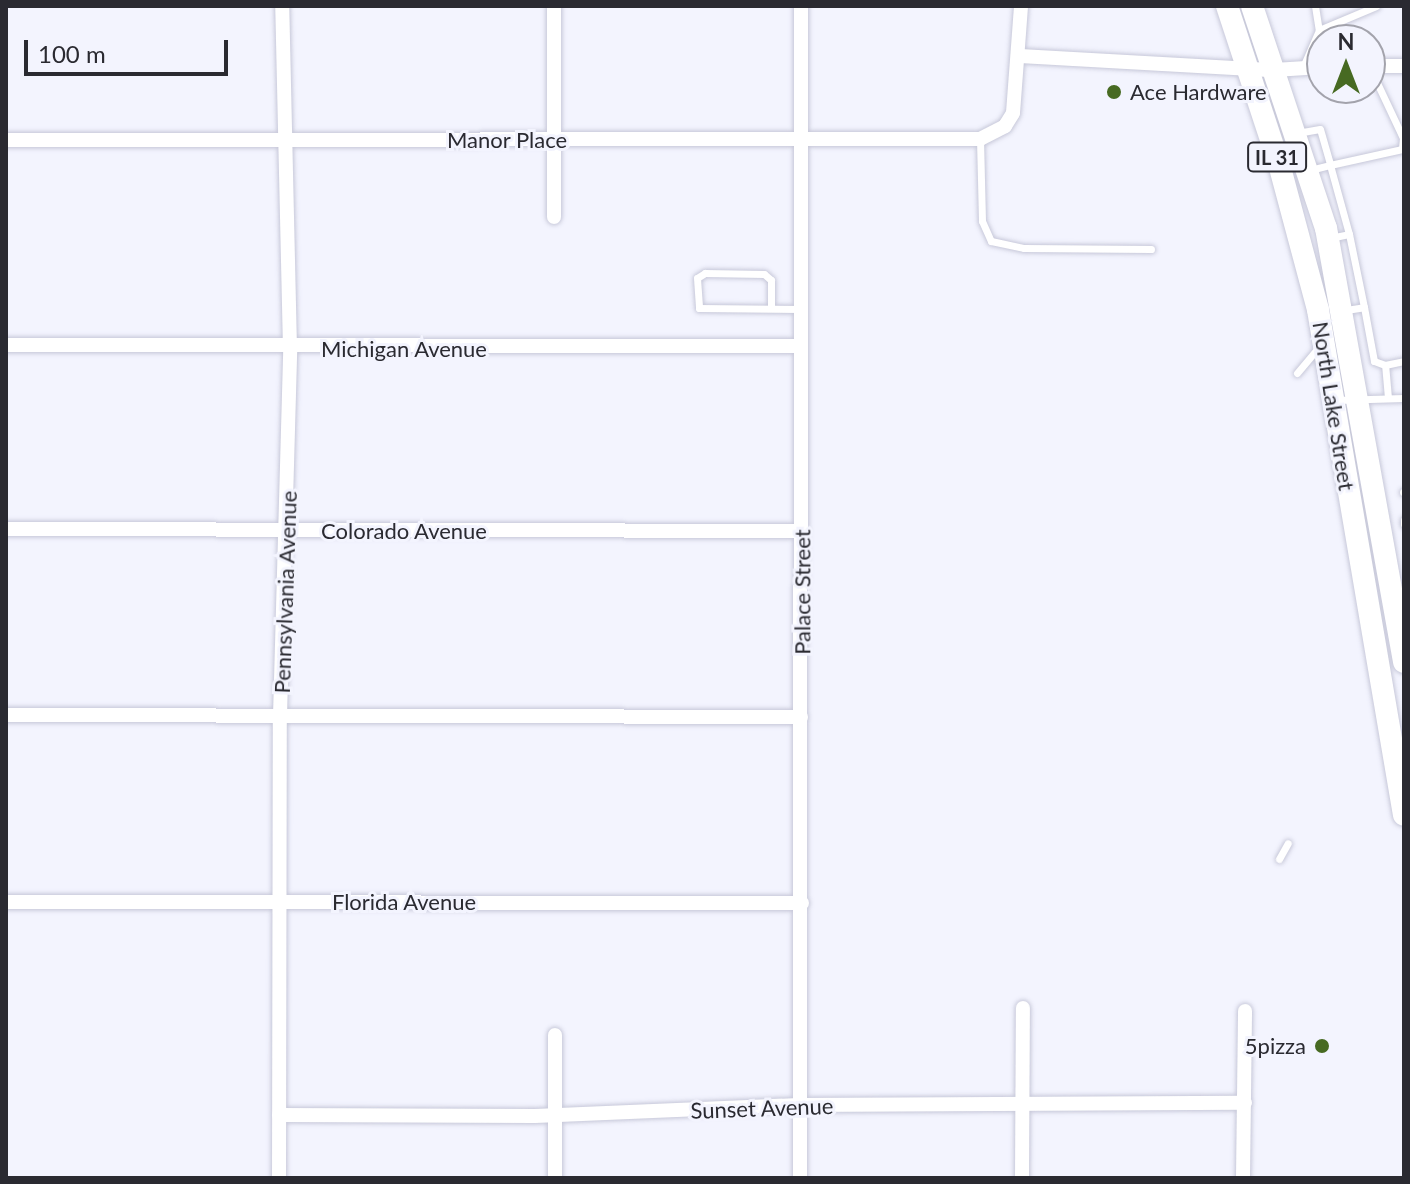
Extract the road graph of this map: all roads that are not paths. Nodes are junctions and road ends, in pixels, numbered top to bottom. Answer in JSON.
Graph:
{"nodes":[{"id":1,"x":282,"y":6,"type":"edge"},
{"id":2,"x":554,"y":6,"type":"edge"},
{"id":3,"x":801,"y":6,"type":"edge"},
{"id":4,"x":1021,"y":6,"type":"edge"},
{"id":5,"x":1227,"y":6,"type":"edge"},
{"id":6,"x":1252,"y":6,"type":"edge"},
{"id":7,"x":1376,"y":6,"type":"edge"},
{"id":8,"x":1364,"y":10,"type":"edge"},
{"id":9,"x":1332,"y":24,"type":"edge"},
{"id":10,"x":1020,"y":56,"type":"junction"},
{"id":11,"x":1306,"y":60,"type":"edge"},
{"id":12,"x":1303,"y":67,"type":"joint"},
{"id":13,"x":1250,"y":69,"type":"junction"},
{"id":14,"x":1274,"y":70,"type":"junction"},
{"id":15,"x":1386,"y":101,"type":"edge"},
{"id":16,"x":553,"y":139,"type":"junction"},
{"id":17,"x":802,"y":139,"type":"junction"},
{"id":18,"x":980,"y":139,"type":"junction"},
{"id":19,"x":6,"y":140,"type":"edge"},
{"id":20,"x":282,"y":140,"type":"junction"},
{"id":21,"x":1319,"y":167,"type":"junction"},
{"id":22,"x":554,"y":217,"type":"dead end"},
{"id":23,"x":1151,"y":249,"type":"dead end"},
{"id":24,"x":771,"y":308,"type":"junction"},
{"id":25,"x":1354,"y":308,"type":"junction"},
{"id":26,"x":801,"y":309,"type":"junction"},
{"id":27,"x":1322,"y":339,"type":"junction"},
{"id":28,"x":6,"y":345,"type":"edge"},
{"id":29,"x":801,"y":346,"type":"junction"},
{"id":30,"x":290,"y":349,"type":"junction"},
{"id":31,"x":1404,"y":361,"type":"edge"},
{"id":32,"x":1385,"y":365,"type":"junction"},
{"id":33,"x":1297,"y":373,"type":"dead end"},
{"id":34,"x":1388,"y":398,"type":"junction"},
{"id":35,"x":1404,"y":398,"type":"edge"},
{"id":36,"x":1360,"y":399,"type":"junction"},
{"id":37,"x":1334,"y":400,"type":"junction"},
{"id":38,"x":6,"y":529,"type":"edge"},
{"id":39,"x":288,"y":531,"type":"junction"},
{"id":40,"x":802,"y":531,"type":"junction"},
{"id":41,"x":1404,"y":662,"type":"edge"},
{"id":42,"x":6,"y":715,"type":"edge"},
{"id":43,"x":280,"y":716,"type":"junction"},
{"id":44,"x":801,"y":717,"type":"junction"},
{"id":45,"x":1404,"y":815,"type":"edge"},
{"id":46,"x":1288,"y":843,"type":"dead end"},
{"id":47,"x":1279,"y":859,"type":"dead end"},
{"id":48,"x":6,"y":902,"type":"edge"},
{"id":49,"x":281,"y":902,"type":"junction"},
{"id":50,"x":802,"y":903,"type":"junction"},
{"id":51,"x":1023,"y":1008,"type":"dead end"},
{"id":52,"x":1245,"y":1011,"type":"dead end"},
{"id":53,"x":555,"y":1035,"type":"dead end"},
{"id":54,"x":1245,"y":1103,"type":"junction"},
{"id":55,"x":800,"y":1105,"type":"junction"},
{"id":56,"x":1023,"y":1106,"type":"junction"},
{"id":57,"x":279,"y":1115,"type":"junction"},
{"id":58,"x":555,"y":1116,"type":"junction"},
{"id":59,"x":279,"y":1178,"type":"edge"},
{"id":60,"x":555,"y":1178,"type":"edge"},
{"id":61,"x":800,"y":1178,"type":"edge"},
{"id":62,"x":1022,"y":1178,"type":"edge"},
{"id":63,"x":1243,"y":1178,"type":"edge"}],
"edges":[{"from":1,"to":20,"type":"street","name":"Pennsylvania Avenue"},
{"from":2,"to":16,"type":"street"},
{"from":3,"to":17,"type":"street","name":"Palace Street"},
{"from":4,"to":10,"type":"street"},
{"from":5,"to":13,"type":"main road","name":"North Lake Street","number":"IL 31"},
{"from":6,"to":14,"type":"main road","name":"North Lake Street"},
{"from":7,"to":8,"type":"lane"},
{"from":8,"to":9,"type":"lane"},
{"from":10,"to":13,"type":"street"},
{"from":10,"to":18,"type":"street","name":"Manor Place"},
{"from":11,"to":12,"type":"lane"},
{"from":12,"to":14,"type":"street"},
{"from":13,"to":14,"type":"street"},
{"from":13,"to":27,"type":"main road","name":"North Lake Street","number":"IL 31"},
{"from":14,"to":21,"type":"main road","name":"North Lake Street"},
{"from":15,"to":21,"type":"lane"},
{"from":16,"to":17,"type":"street","name":"Manor Place"},
{"from":16,"to":20,"type":"street","name":"Manor Place"},
{"from":16,"to":22,"type":"street"},
{"from":17,"to":18,"type":"street","name":"Manor Place"},
{"from":17,"to":26,"type":"street","name":"Palace Street"},
{"from":18,"to":23,"type":"lane"},
{"from":19,"to":20,"type":"street","name":"Manor Place"},
{"from":20,"to":30,"type":"street","name":"Pennsylvania Avenue"},
{"from":21,"to":25,"type":"main road","name":"North Lake Street"},
{"from":24,"to":24,"type":"lane"},
{"from":24,"to":26,"type":"lane"},
{"from":25,"to":32,"type":"lane"},
{"from":25,"to":36,"type":"main road","name":"North Lake Street"},
{"from":26,"to":29,"type":"street","name":"Palace Street"},
{"from":27,"to":33,"type":"lane"},
{"from":27,"to":37,"type":"main road","name":"North Lake Street","number":"IL 31"},
{"from":28,"to":30,"type":"street","name":"Michigan Avenue"},
{"from":29,"to":30,"type":"street","name":"Michigan Avenue"},
{"from":29,"to":40,"type":"street","name":"Palace Street"},
{"from":30,"to":39,"type":"street","name":"Pennsylvania Avenue"},
{"from":31,"to":32,"type":"lane"},
{"from":32,"to":34,"type":"lane"},
{"from":34,"to":35,"type":"lane"},
{"from":34,"to":36,"type":"lane"},
{"from":36,"to":37,"type":"lane"},
{"from":36,"to":41,"type":"main road","name":"North Lake Street"},
{"from":37,"to":45,"type":"main road","name":"North Lake Street","number":"IL 31"},
{"from":38,"to":39,"type":"street","name":"Colorado Avenue"},
{"from":39,"to":40,"type":"street","name":"Colorado Avenue"},
{"from":39,"to":43,"type":"street","name":"Pennsylvania Avenue"},
{"from":40,"to":44,"type":"street","name":"Palace Street"},
{"from":42,"to":43,"type":"street"},
{"from":43,"to":44,"type":"street"},
{"from":43,"to":49,"type":"street","name":"Pennsylvania Avenue"},
{"from":44,"to":50,"type":"street","name":"Palace Street"},
{"from":46,"to":47,"type":"lane"},
{"from":48,"to":49,"type":"street","name":"Florida Avenue"},
{"from":49,"to":50,"type":"street","name":"Florida Avenue"},
{"from":49,"to":57,"type":"street","name":"Pennsylvania Avenue"},
{"from":50,"to":55,"type":"street","name":"Palace Street"},
{"from":51,"to":56,"type":"street"},
{"from":52,"to":54,"type":"street"},
{"from":53,"to":58,"type":"street"},
{"from":54,"to":56,"type":"street","name":"Sunset Avenue"},
{"from":54,"to":63,"type":"street"},
{"from":55,"to":56,"type":"street","name":"Sunset Avenue"},
{"from":55,"to":58,"type":"street","name":"Sunset Avenue"},
{"from":55,"to":61,"type":"street","name":"Palace Street"},
{"from":56,"to":62,"type":"street"},
{"from":57,"to":58,"type":"street","name":"Sunset Avenue"},
{"from":57,"to":59,"type":"street","name":"Pennsylvania Avenue"},
{"from":58,"to":60,"type":"street"}]}
